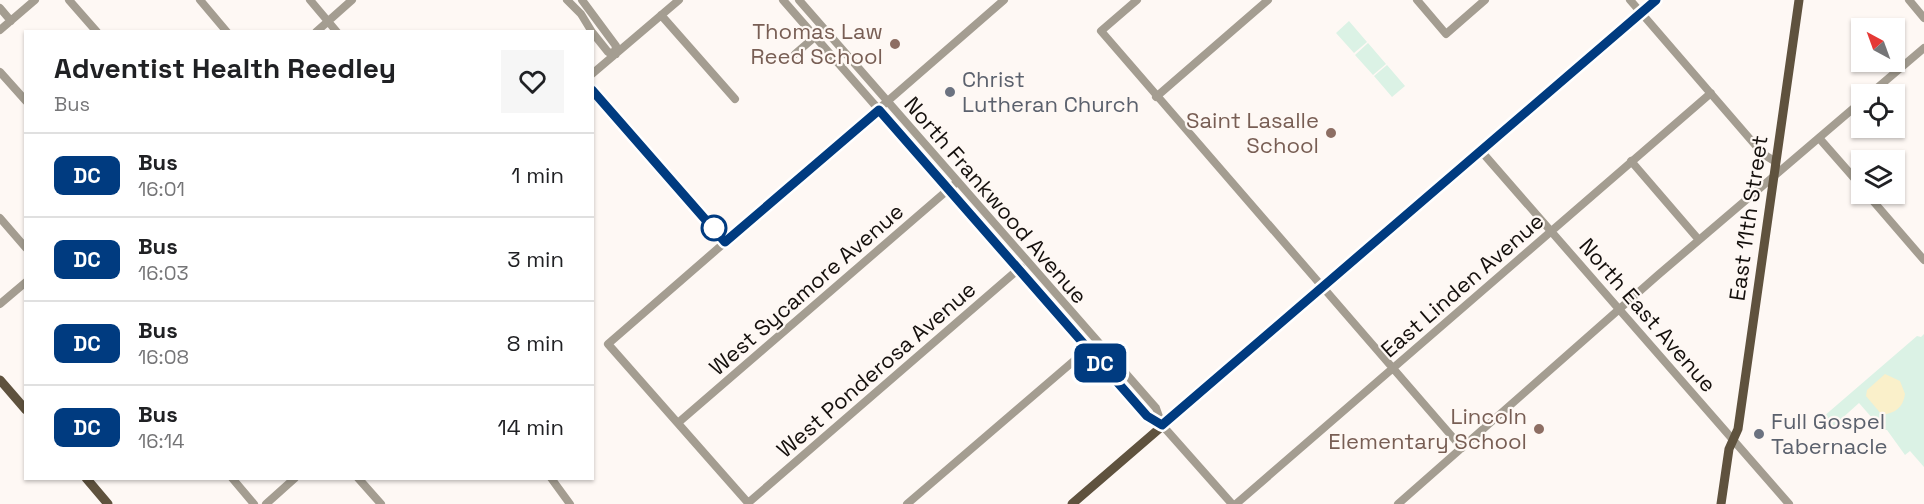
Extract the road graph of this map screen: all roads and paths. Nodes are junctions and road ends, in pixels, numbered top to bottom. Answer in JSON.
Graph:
{"nodes":[{"id":1,"x":35,"y":0,"type":"edge"},
{"id":2,"x":69,"y":0,"type":"edge"},
{"id":3,"x":200,"y":0,"type":"edge"},
{"id":4,"x":310,"y":0,"type":"edge"},
{"id":5,"x":352,"y":0,"type":"edge"},
{"id":6,"x":567,"y":0,"type":"edge"},
{"id":7,"x":582,"y":0,"type":"edge"},
{"id":8,"x":679,"y":0,"type":"edge"},
{"id":9,"x":783,"y":0,"type":"edge"},
{"id":10,"x":799,"y":0,"type":"edge"},
{"id":11,"x":1004,"y":0,"type":"edge"},
{"id":12,"x":1137,"y":0,"type":"edge"},
{"id":13,"x":1269,"y":0,"type":"edge"},
{"id":14,"x":1417,"y":0,"type":"edge"},
{"id":15,"x":1485,"y":0,"type":"edge"},
{"id":16,"x":1630,"y":0,"type":"edge"},
{"id":17,"x":1656,"y":0,"type":"edge"},
{"id":18,"x":1799,"y":0,"type":"edge"},
{"id":19,"x":1908,"y":0,"type":"edge"},
{"id":20,"x":0,"y":8,"type":"edge"},
{"id":21,"x":1641,"y":13,"type":"junction"},
{"id":22,"x":661,"y":15,"type":"junction"},
{"id":23,"x":1924,"y":18,"type":"edge"},
{"id":24,"x":11,"y":21,"type":"junction"},
{"id":25,"x":328,"y":21,"type":"junction"},
{"id":26,"x":824,"y":29,"type":"junction"},
{"id":27,"x":0,"y":30,"type":"edge"},
{"id":28,"x":95,"y":30,"type":"edge"},
{"id":29,"x":225,"y":30,"type":"edge"},
{"id":30,"x":318,"y":30,"type":"edge"},
{"id":31,"x":335,"y":30,"type":"edge"},
{"id":32,"x":591,"y":30,"type":"edge"},
{"id":33,"x":594,"y":34,"type":"edge"},
{"id":34,"x":815,"y":37,"type":"junction"},
{"id":35,"x":1924,"y":48,"type":"edge"},
{"id":36,"x":616,"y":51,"type":"junction"},
{"id":37,"x":795,"y":54,"type":"dead end"},
{"id":38,"x":0,"y":72,"type":"edge"},
{"id":39,"x":594,"y":72,"type":"edge"},
{"id":40,"x":1882,"y":84,"type":"edge"},
{"id":41,"x":594,"y":92,"type":"edge"},
{"id":42,"x":1711,"y":93,"type":"junction"},
{"id":43,"x":1156,"y":97,"type":"junction"},
{"id":44,"x":735,"y":99,"type":"dead end"},
{"id":45,"x":24,"y":100,"type":"edge"},
{"id":46,"x":887,"y":101,"type":"junction"},
{"id":47,"x":879,"y":110,"type":"junction"},
{"id":48,"x":1851,"y":111,"type":"edge"},
{"id":49,"x":1819,"y":138,"type":"junction"},
{"id":50,"x":1481,"y":151,"type":"junction"},
{"id":51,"x":1631,"y":161,"type":"junction"},
{"id":52,"x":1776,"y":162,"type":"junction"},
{"id":53,"x":1851,"y":175,"type":"edge"},
{"id":54,"x":1774,"y":177,"type":"junction"},
{"id":55,"x":957,"y":182,"type":"junction"},
{"id":56,"x":948,"y":189,"type":"junction"},
{"id":57,"x":1876,"y":204,"type":"edge"},
{"id":58,"x":0,"y":218,"type":"edge"},
{"id":59,"x":1551,"y":231,"type":"junction"},
{"id":60,"x":1699,"y":240,"type":"junction"},
{"id":61,"x":725,"y":242,"type":"junction"},
{"id":62,"x":24,"y":246,"type":"edge"},
{"id":63,"x":1924,"y":260,"type":"edge"},
{"id":64,"x":1027,"y":262,"type":"junction"},
{"id":65,"x":1018,"y":269,"type":"junction"},
{"id":66,"x":24,"y":284,"type":"edge"},
{"id":67,"x":1322,"y":287,"type":"junction"},
{"id":68,"x":0,"y":304,"type":"edge"},
{"id":69,"x":1619,"y":310,"type":"junction"},
{"id":70,"x":1096,"y":342,"type":"junction"},
{"id":71,"x":1088,"y":349,"type":"junction"},
{"id":72,"x":1393,"y":368,"type":"junction"},
{"id":73,"x":0,"y":380,"type":"edge"},
{"id":74,"x":24,"y":408,"type":"edge"},
{"id":75,"x":679,"y":422,"type":"junction"},
{"id":76,"x":1162,"y":425,"type":"junction"},
{"id":77,"x":1733,"y":440,"type":"junction"},
{"id":78,"x":1462,"y":448,"type":"junction"},
{"id":79,"x":88,"y":480,"type":"edge"},
{"id":80,"x":234,"y":480,"type":"edge"},
{"id":81,"x":293,"y":480,"type":"edge"},
{"id":82,"x":360,"y":480,"type":"edge"},
{"id":83,"x":552,"y":480,"type":"edge"},
{"id":84,"x":749,"y":503,"type":"edge"},
{"id":85,"x":108,"y":504,"type":"edge"},
{"id":86,"x":254,"y":504,"type":"edge"},
{"id":87,"x":266,"y":504,"type":"edge"},
{"id":88,"x":381,"y":504,"type":"edge"},
{"id":89,"x":570,"y":504,"type":"edge"},
{"id":90,"x":907,"y":504,"type":"edge"},
{"id":91,"x":1072,"y":504,"type":"edge"},
{"id":92,"x":1234,"y":504,"type":"edge"},
{"id":93,"x":1398,"y":504,"type":"edge"},
{"id":94,"x":1721,"y":504,"type":"edge"},
{"id":95,"x":1789,"y":504,"type":"edge"}],
"edges":[{"from":1,"to":24,"type":"street"},
{"from":2,"to":28,"type":"street"},
{"from":3,"to":29,"type":"street"},
{"from":4,"to":25,"type":"street"},
{"from":5,"to":25,"type":"street"},
{"from":6,"to":32,"type":"street"},
{"from":7,"to":36,"type":"street"},
{"from":8,"to":22,"type":"street"},
{"from":9,"to":34,"type":"street","name":"North Frankwood Avenue"},
{"from":10,"to":26,"type":"street","name":"North Frankwood Avenue"},
{"from":11,"to":46,"type":"street"},
{"from":12,"to":43,"type":"street"},
{"from":13,"to":43,"type":"street"},
{"from":14,"to":15,"type":"street"},
{"from":16,"to":21,"type":"street"},
{"from":17,"to":21,"type":"main road"},
{"from":18,"to":52,"type":"main road","name":"East 11th Street"},
{"from":19,"to":23,"type":"street"},
{"from":20,"to":24,"type":"street"},
{"from":21,"to":42,"type":"street"},
{"from":21,"to":50,"type":"main road"},
{"from":22,"to":36,"type":"street"},
{"from":22,"to":44,"type":"street"},
{"from":24,"to":27,"type":"street"},
{"from":25,"to":30,"type":"street"},
{"from":25,"to":31,"type":"street"},
{"from":26,"to":34,"type":"street"},
{"from":26,"to":46,"type":"street","name":"North Frankwood Avenue"},
{"from":33,"to":36,"type":"street"},
{"from":34,"to":37,"type":"street"},
{"from":34,"to":47,"type":"street","name":"North Frankwood Avenue"},
{"from":35,"to":40,"type":"street"},
{"from":36,"to":39,"type":"street"},
{"from":38,"to":45,"type":"street"},
{"from":41,"to":61,"type":"street"},
{"from":42,"to":51,"type":"street","name":"East Linden Avenue"},
{"from":42,"to":52,"type":"street"},
{"from":43,"to":67,"type":"street"},
{"from":46,"to":47,"type":"street"},
{"from":46,"to":55,"type":"street","name":"North Frankwood Avenue"},
{"from":47,"to":56,"type":"street","name":"North Frankwood Avenue"},
{"from":47,"to":61,"type":"street"},
{"from":48,"to":49,"type":"street"},
{"from":49,"to":53,"type":"street"},
{"from":49,"to":54,"type":"street"},
{"from":50,"to":59,"type":"street","name":"North East Avenue"},
{"from":50,"to":67,"type":"main road"},
{"from":51,"to":59,"type":"street","name":"East Linden Avenue"},
{"from":51,"to":60,"type":"street"},
{"from":52,"to":54,"type":"main road","name":"East 11th Street"},
{"from":54,"to":60,"type":"street"},
{"from":54,"to":77,"type":"main road","name":"East 11th Street"},
{"from":55,"to":56,"type":"street","name":"West Sycamore Avenue"},
{"from":55,"to":64,"type":"street","name":"North Frankwood Avenue"},
{"from":56,"to":65,"type":"street","name":"North Frankwood Avenue"},
{"from":56,"to":75,"type":"street","name":"West Sycamore Avenue"},
{"from":57,"to":63,"type":"street"},
{"from":58,"to":62,"type":"street"},
{"from":59,"to":69,"type":"street","name":"North East Avenue"},
{"from":59,"to":72,"type":"street","name":"East Linden Avenue"},
{"from":60,"to":69,"type":"street"},
{"from":61,"to":75,"type":"street"},
{"from":64,"to":65,"type":"street","name":"West Ponderosa Avenue"},
{"from":64,"to":70,"type":"street","name":"North Frankwood Avenue"},
{"from":65,"to":71,"type":"street","name":"North Frankwood Avenue"},
{"from":65,"to":84,"type":"street","name":"West Ponderosa Avenue"},
{"from":66,"to":68,"type":"street"},
{"from":67,"to":72,"type":"street"},
{"from":67,"to":76,"type":"main road"},
{"from":69,"to":77,"type":"street","name":"North East Avenue"},
{"from":69,"to":78,"type":"street"},
{"from":70,"to":71,"type":"street"},
{"from":70,"to":76,"type":"street","name":"North Frankwood Avenue"},
{"from":71,"to":76,"type":"street","name":"North Frankwood Avenue"},
{"from":71,"to":90,"type":"street"},
{"from":72,"to":78,"type":"street"},
{"from":72,"to":92,"type":"street","name":"East Linden Avenue"},
{"from":73,"to":74,"type":"main road"},
{"from":75,"to":84,"type":"street"},
{"from":76,"to":91,"type":"main road"},
{"from":76,"to":92,"type":"street","name":"North Frankwood Avenue"},
{"from":77,"to":94,"type":"main road","name":"East 11th Street"},
{"from":77,"to":95,"type":"street","name":"North East Avenue"},
{"from":78,"to":93,"type":"street"},
{"from":79,"to":85,"type":"main road"},
{"from":80,"to":86,"type":"street"},
{"from":81,"to":87,"type":"street"},
{"from":82,"to":88,"type":"street"},
{"from":83,"to":89,"type":"street"}]}
